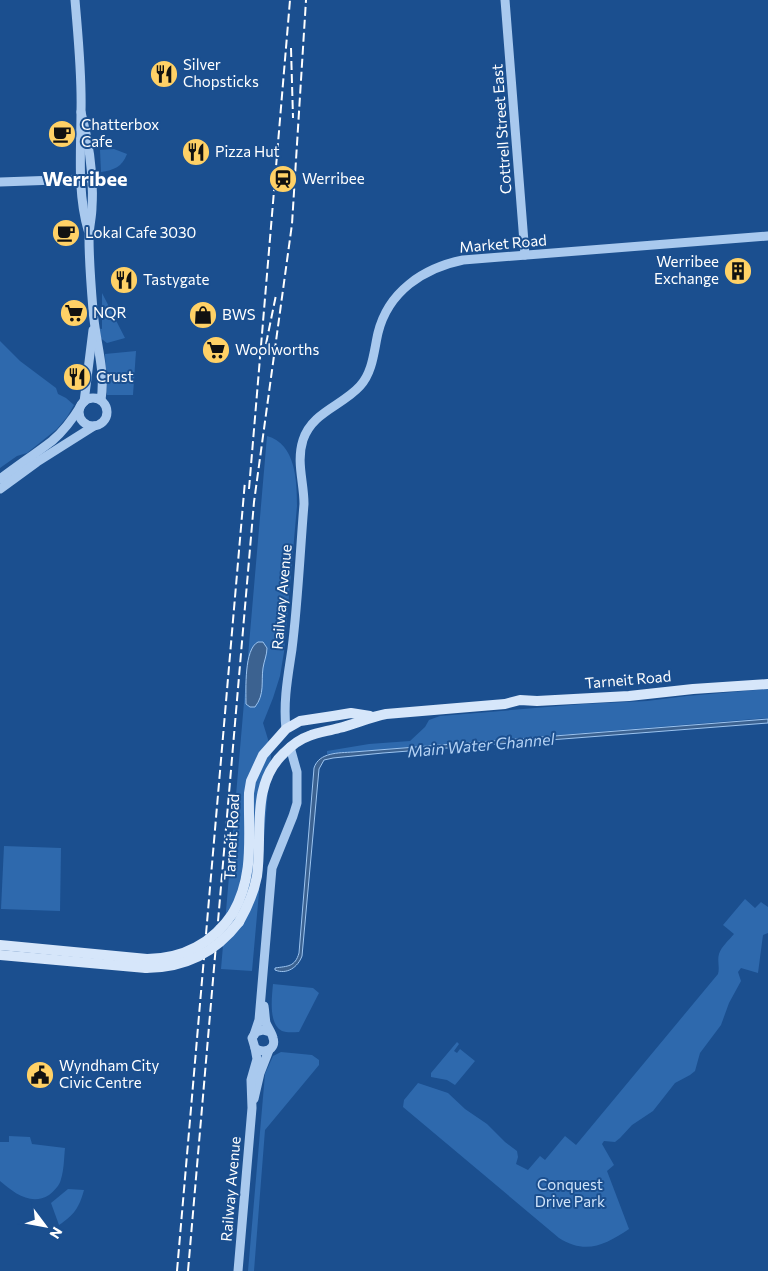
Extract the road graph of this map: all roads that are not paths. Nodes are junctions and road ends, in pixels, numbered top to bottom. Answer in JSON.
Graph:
{"nodes":[{"id":1,"x":76,"y":0,"type":"edge"},
{"id":2,"x":505,"y":0,"type":"edge"},
{"id":3,"x":81,"y":112,"type":"junction"},
{"id":4,"x":91,"y":178,"type":"junction"},
{"id":5,"x":80,"y":179,"type":"junction"},
{"id":6,"x":0,"y":182,"type":"edge"},
{"id":7,"x":89,"y":235,"type":"junction"},
{"id":8,"x":768,"y":236,"type":"edge"},
{"id":9,"x":525,"y":255,"type":"junction"},
{"id":10,"x":94,"y":323,"type":"junction"},
{"id":11,"x":101,"y":400,"type":"junction"},
{"id":12,"x":83,"y":403,"type":"junction"},
{"id":13,"x":94,"y":426,"type":"junction"},
{"id":14,"x":299,"y":468,"type":"joint"},
{"id":15,"x":0,"y":479,"type":"edge"},
{"id":16,"x":0,"y":489,"type":"edge"},
{"id":17,"x":768,"y":684,"type":"edge"},
{"id":18,"x":371,"y":717,"type":"junction"},
{"id":19,"x":286,"y":729,"type":"junction"},
{"id":20,"x":290,"y":747,"type":"junction"},
{"id":21,"x":236,"y":918,"type":"junction"},
{"id":22,"x":0,"y":945,"type":"edge"},
{"id":23,"x":0,"y":955,"type":"edge"},
{"id":24,"x":147,"y":963,"type":"junction"},
{"id":25,"x":261,"y":989,"type":"junction"},
{"id":26,"x":270,"y":1032,"type":"junction"},
{"id":27,"x":254,"y":1034,"type":"junction"},
{"id":28,"x":255,"y":1048,"type":"junction"},
{"id":29,"x":269,"y":1050,"type":"junction"},
{"id":30,"x":252,"y":1108,"type":"junction"},
{"id":31,"x":238,"y":1271,"type":"edge"}],
"edges":[{"from":1,"to":3,"type":"street"},
{"from":2,"to":9,"type":"street","name":"Cottrell Street East"},
{"from":3,"to":4,"type":"street"},
{"from":3,"to":5,"type":"street"},
{"from":4,"to":5,"type":"street"},
{"from":4,"to":7,"type":"street"},
{"from":5,"to":6,"type":"street"},
{"from":5,"to":7,"type":"street"},
{"from":7,"to":10,"type":"street"},
{"from":8,"to":9,"type":"street","name":"Market Road"},
{"from":9,"to":14,"type":"street","name":"Market Road"},
{"from":10,"to":11,"type":"street"},
{"from":10,"to":12,"type":"street"},
{"from":11,"to":12,"type":"street"},
{"from":11,"to":13,"type":"street"},
{"from":12,"to":13,"type":"street"},
{"from":12,"to":15,"type":"street"},
{"from":13,"to":16,"type":"street"},
{"from":14,"to":19,"type":"street","name":"Railway Avenue"},
{"from":17,"to":18,"type":"main road","name":"Tarneit Road"},
{"from":18,"to":19,"type":"main road","name":"Tarneit Road"},
{"from":18,"to":20,"type":"main road","name":"Tarneit Road"},
{"from":19,"to":20,"type":"main road"},
{"from":19,"to":21,"type":"main road","name":"Tarneit Road"},
{"from":20,"to":21,"type":"main road","name":"Tarneit Road"},
{"from":20,"to":25,"type":"street"},
{"from":21,"to":24,"type":"main road","name":"Tarneit Road","bridge":true},
{"from":22,"to":24,"type":"main road","name":"Tarneit Road"},
{"from":23,"to":24,"type":"main road","name":"Tarneit Road"},
{"from":25,"to":26,"type":"street"},
{"from":25,"to":27,"type":"street"},
{"from":26,"to":27,"type":"street"},
{"from":26,"to":29,"type":"street"},
{"from":27,"to":28,"type":"street"},
{"from":28,"to":29,"type":"street"},
{"from":28,"to":30,"type":"street","name":"Railway Avenue"},
{"from":29,"to":30,"type":"street","name":"Railway Avenue"},
{"from":30,"to":31,"type":"street","name":"Railway Avenue"}]}
